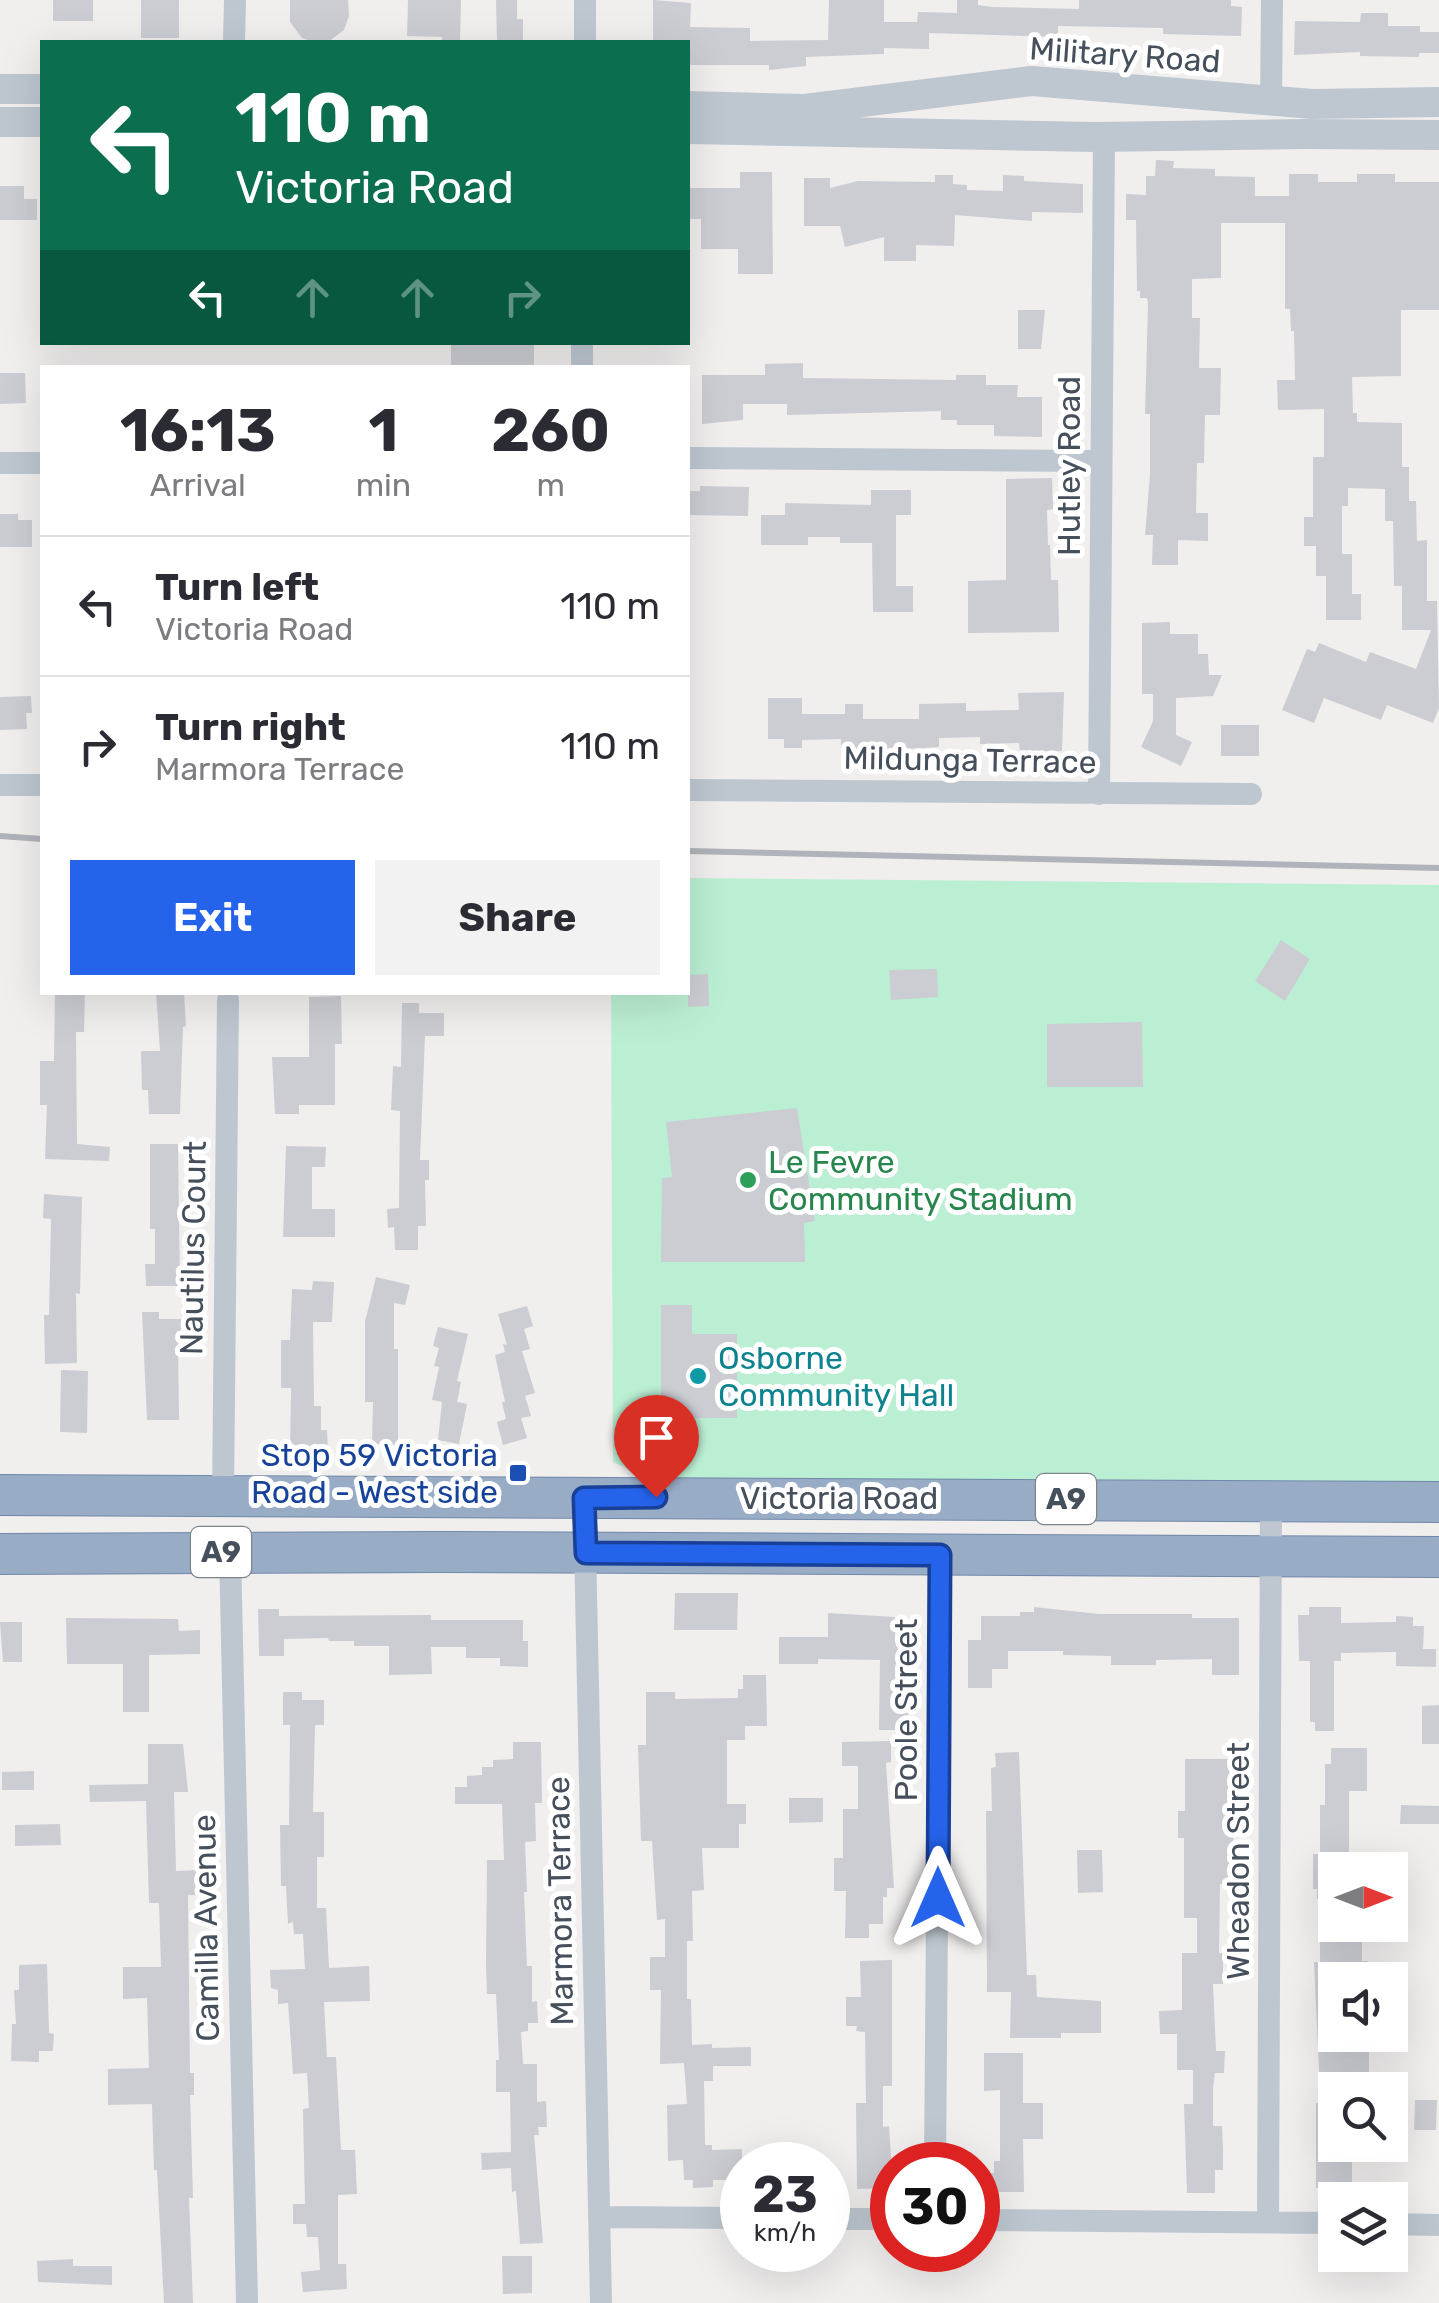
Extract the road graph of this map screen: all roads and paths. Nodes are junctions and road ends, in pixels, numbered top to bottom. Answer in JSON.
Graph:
{"nodes":[{"id":1,"x":234,"y":0,"type":"edge"},
{"id":2,"x":585,"y":0,"type":"edge"},
{"id":3,"x":1272,"y":0,"type":"edge"},
{"id":4,"x":234,"y":40,"type":"edge"},
{"id":5,"x":585,"y":40,"type":"edge"},
{"id":6,"x":0,"y":88,"type":"edge"},
{"id":7,"x":40,"y":89,"type":"edge"},
{"id":8,"x":1271,"y":101,"type":"junction"},
{"id":9,"x":1439,"y":102,"type":"edge"},
{"id":10,"x":690,"y":106,"type":"edge"},
{"id":11,"x":0,"y":122,"type":"edge"},
{"id":12,"x":40,"y":122,"type":"edge"},
{"id":13,"x":690,"y":129,"type":"edge"},
{"id":14,"x":1439,"y":135,"type":"edge"},
{"id":15,"x":1104,"y":137,"type":"junction"},
{"id":16,"x":690,"y":458,"type":"edge"},
{"id":17,"x":1102,"y":461,"type":"junction"},
{"id":18,"x":40,"y":463,"type":"edge"},
{"id":19,"x":0,"y":464,"type":"edge"},
{"id":20,"x":0,"y":785,"type":"edge"},
{"id":21,"x":40,"y":786,"type":"edge"},
{"id":22,"x":690,"y":790,"type":"edge"},
{"id":23,"x":1098,"y":794,"type":"junction"},
{"id":24,"x":1251,"y":794,"type":"dead end"},
{"id":25,"x":228,"y":1000,"type":"dead end"},
{"id":26,"x":0,"y":1496,"type":"edge"},
{"id":27,"x":222,"y":1497,"type":"junction"},
{"id":28,"x":584,"y":1498,"type":"junction"},
{"id":29,"x":444,"y":1499,"type":"junction"},
{"id":30,"x":1271,"y":1501,"type":"junction"},
{"id":31,"x":1439,"y":1502,"type":"edge"},
{"id":32,"x":230,"y":1552,"type":"junction"},
{"id":33,"x":442,"y":1552,"type":"junction"},
{"id":34,"x":586,"y":1553,"type":"junction"},
{"id":35,"x":0,"y":1554,"type":"edge"},
{"id":36,"x":940,"y":1555,"type":"junction"},
{"id":37,"x":1272,"y":1555,"type":"junction"},
{"id":38,"x":1439,"y":1557,"type":"edge"},
{"id":39,"x":936,"y":2142,"type":"edge"},
{"id":40,"x":599,"y":2217,"type":"junction"},
{"id":41,"x":720,"y":2218,"type":"edge"},
{"id":42,"x":1000,"y":2220,"type":"edge"},
{"id":43,"x":1268,"y":2222,"type":"junction"},
{"id":44,"x":1318,"y":2223,"type":"edge"},
{"id":45,"x":1408,"y":2224,"type":"edge"},
{"id":46,"x":1439,"y":2225,"type":"edge"},
{"id":47,"x":247,"y":2303,"type":"edge"},
{"id":48,"x":601,"y":2303,"type":"edge"}],
"edges":[{"from":1,"to":4,"type":"street"},
{"from":2,"to":5,"type":"street"},
{"from":3,"to":8,"type":"street"},
{"from":6,"to":7,"type":"street"},
{"from":8,"to":9,"type":"street","name":"Military Road"},
{"from":8,"to":10,"type":"street","name":"Military Road"},
{"from":11,"to":12,"type":"street"},
{"from":13,"to":15,"type":"street"},
{"from":14,"to":15,"type":"street"},
{"from":15,"to":17,"type":"street","name":"Hutley Road"},
{"from":16,"to":17,"type":"street"},
{"from":17,"to":23,"type":"street","name":"Hutley Road"},
{"from":18,"to":19,"type":"street"},
{"from":20,"to":21,"type":"street"},
{"from":22,"to":23,"type":"street","name":"Mildunga Terrace"},
{"from":23,"to":24,"type":"street","name":"Mildunga Terrace"},
{"from":25,"to":27,"type":"street","name":"Nautilus Court"},
{"from":26,"to":27,"type":"highway","name":"Victoria Road","number":"A9"},
{"from":27,"to":29,"type":"highway","name":"Victoria Road","number":"A9"},
{"from":28,"to":29,"type":"highway","name":"Victoria Road","number":"A9"},
{"from":28,"to":30,"type":"highway","name":"Victoria Road","number":"A9"},
{"from":28,"to":34,"type":"street","name":"Marmora Terrace"},
{"from":29,"to":33,"type":"highway"},
{"from":30,"to":31,"type":"highway","name":"Victoria Road","number":"A9"},
{"from":30,"to":37,"type":"street","name":"Wheadon Street"},
{"from":32,"to":33,"type":"highway","name":"Victoria Road","number":"A9"},
{"from":32,"to":35,"type":"highway","name":"Victoria Road","number":"A9"},
{"from":32,"to":47,"type":"street","name":"Camilla Avenue"},
{"from":33,"to":34,"type":"highway","name":"Victoria Road","number":"A9"},
{"from":34,"to":36,"type":"highway","name":"Victoria Road","number":"A9"},
{"from":34,"to":40,"type":"street","name":"Marmora Terrace"},
{"from":36,"to":37,"type":"highway","name":"Victoria Road","number":"A9"},
{"from":36,"to":39,"type":"street","name":"Poole Street"},
{"from":37,"to":38,"type":"highway","name":"Victoria Road","number":"A9"},
{"from":37,"to":43,"type":"street","name":"Wheadon Street"},
{"from":40,"to":41,"type":"street"},
{"from":40,"to":48,"type":"street","name":"Marmora Terrace"},
{"from":42,"to":43,"type":"street"},
{"from":43,"to":44,"type":"street"},
{"from":45,"to":46,"type":"street"}]}
